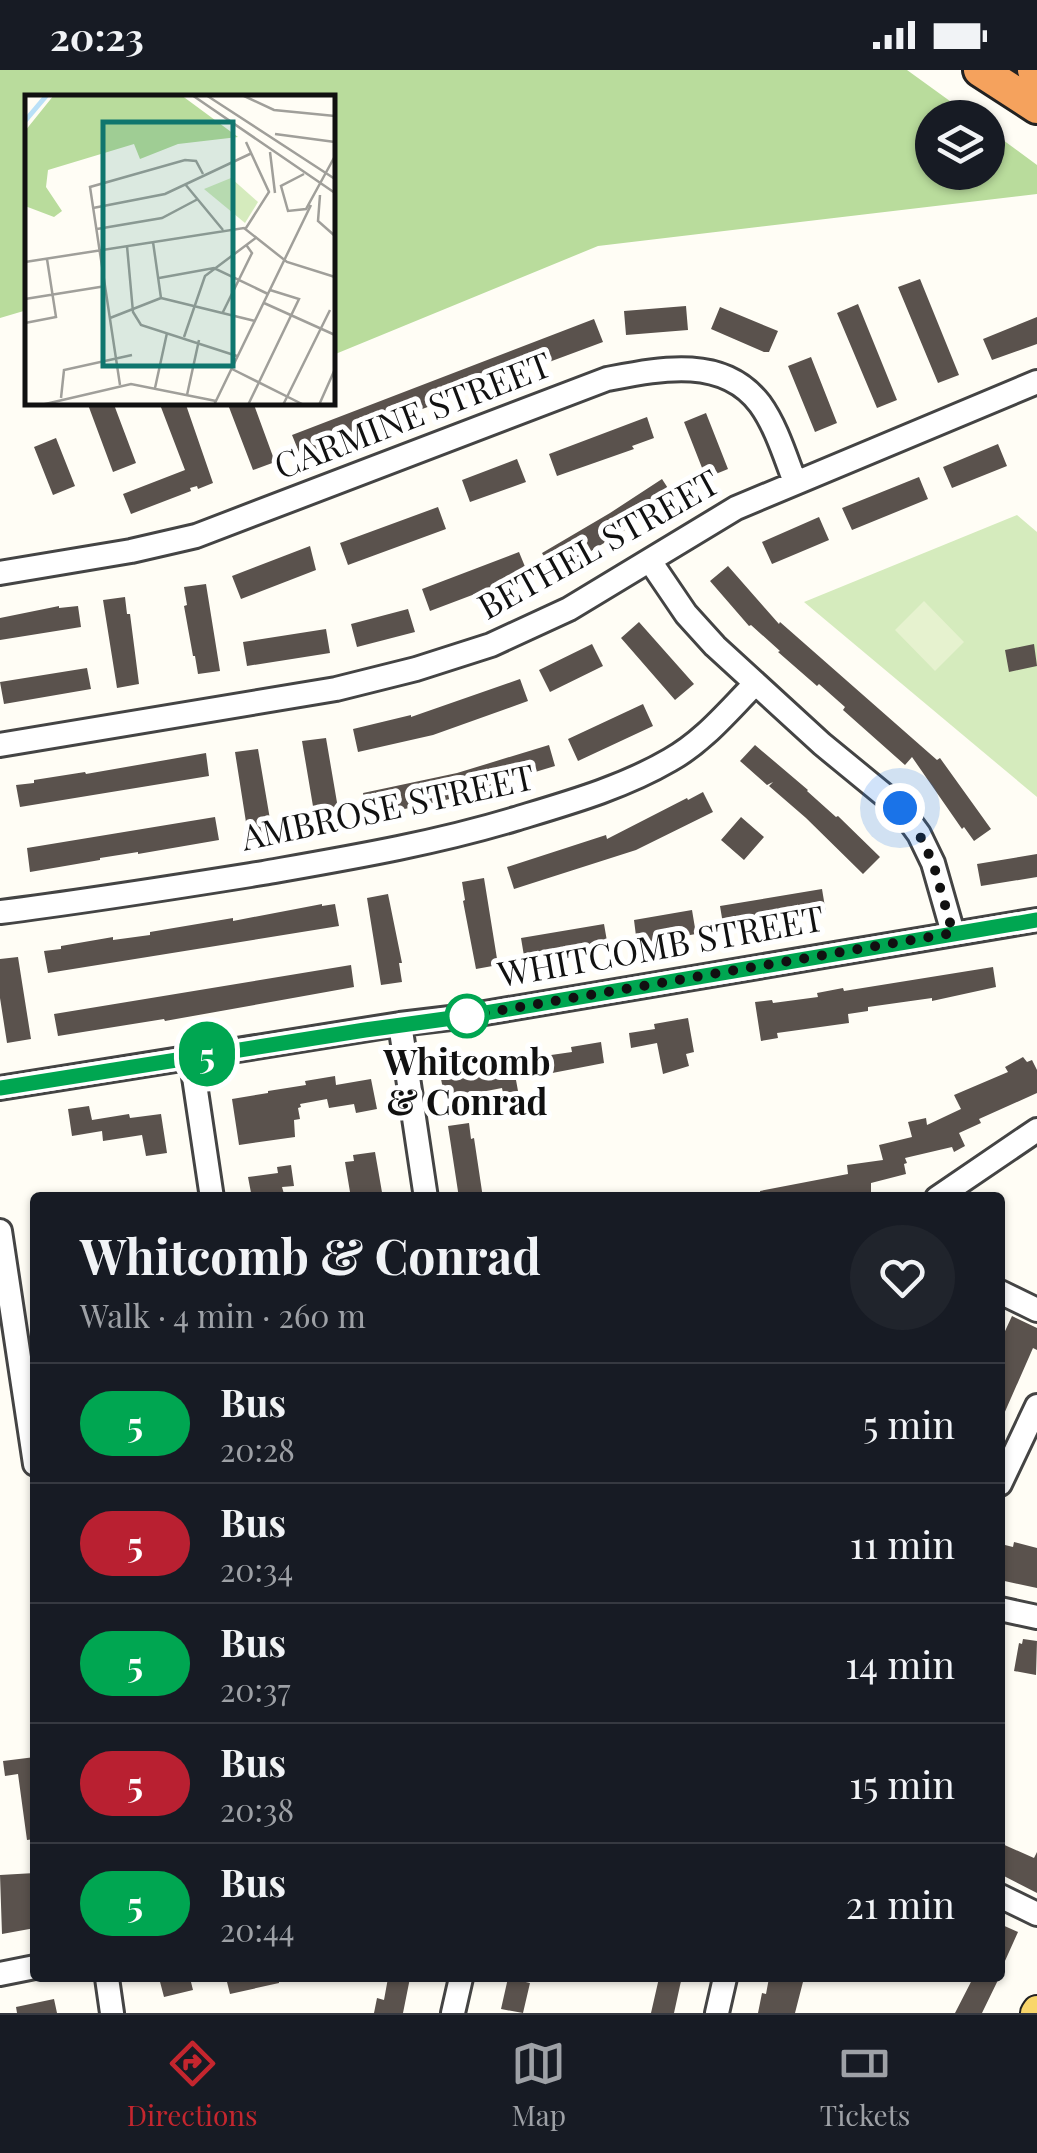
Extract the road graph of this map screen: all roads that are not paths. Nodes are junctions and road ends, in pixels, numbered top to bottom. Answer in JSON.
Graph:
{"nodes":[{"id":1,"x":980,"y":70,"type":"edge"},
{"id":2,"x":1037,"y":107,"type":"edge"},
{"id":3,"x":1037,"y":382,"type":"edge"},
{"id":4,"x":795,"y":482,"type":"junction"},
{"id":5,"x":650,"y":562,"type":"junction"},
{"id":6,"x":0,"y":574,"type":"edge"},
{"id":7,"x":754,"y":684,"type":"junction"},
{"id":8,"x":0,"y":745,"type":"edge"},
{"id":9,"x":0,"y":912,"type":"edge"},
{"id":10,"x":1037,"y":920,"type":"edge"},
{"id":11,"x":953,"y":933,"type":"junction"},
{"id":12,"x":400,"y":1024,"type":"junction"},
{"id":13,"x":191,"y":1057,"type":"junction"},
{"id":14,"x":0,"y":1088,"type":"edge"},
{"id":15,"x":1037,"y":1130,"type":"edge"},
{"id":16,"x":211,"y":1192,"type":"edge"},
{"id":17,"x":425,"y":1192,"type":"edge"},
{"id":18,"x":946,"y":1192,"type":"edge"},
{"id":19,"x":0,"y":1231,"type":"edge"},
{"id":20,"x":1005,"y":1294,"type":"edge"},
{"id":21,"x":1037,"y":1310,"type":"edge"},
{"id":22,"x":12,"y":1379,"type":"edge"},
{"id":23,"x":1037,"y":1406,"type":"edge"},
{"id":24,"x":30,"y":1446,"type":"edge"},
{"id":25,"x":1005,"y":1473,"type":"edge"},
{"id":26,"x":1005,"y":1610,"type":"edge"},
{"id":27,"x":1037,"y":1617,"type":"edge"},
{"id":28,"x":1005,"y":1898,"type":"edge"},
{"id":29,"x":1037,"y":1914,"type":"edge"},
{"id":30,"x":30,"y":1967,"type":"edge"},
{"id":31,"x":0,"y":1974,"type":"edge"},
{"id":32,"x":108,"y":1982,"type":"edge"},
{"id":33,"x":460,"y":1982,"type":"edge"},
{"id":34,"x":724,"y":1982,"type":"edge"},
{"id":35,"x":112,"y":2013,"type":"edge"},
{"id":36,"x":453,"y":2013,"type":"edge"},
{"id":37,"x":717,"y":2013,"type":"edge"}],
"edges":[{"from":1,"to":2,"type":"highway"},
{"from":3,"to":4,"type":"street","name":"BETHEL STREET"},
{"from":4,"to":5,"type":"street","name":"BETHEL STREET"},
{"from":4,"to":6,"type":"street","name":"CARMINE STREET"},
{"from":5,"to":7,"type":"street"},
{"from":5,"to":8,"type":"street","name":"BETHEL STREET"},
{"from":7,"to":9,"type":"street","name":"AMBROSE STREET"},
{"from":7,"to":11,"type":"street"},
{"from":10,"to":11,"type":"street","name":"WHITCOMB STREET"},
{"from":11,"to":12,"type":"street","name":"WHITCOMB STREET"},
{"from":12,"to":13,"type":"street","name":"WHITCOMB STREET"},
{"from":12,"to":17,"type":"street"},
{"from":13,"to":14,"type":"street","name":"WHITCOMB STREET"},
{"from":13,"to":16,"type":"street"},
{"from":15,"to":18,"type":"street"},
{"from":19,"to":22,"type":"street"},
{"from":20,"to":21,"type":"street"},
{"from":22,"to":24,"type":"street"},
{"from":23,"to":25,"type":"street"},
{"from":26,"to":27,"type":"street"},
{"from":28,"to":29,"type":"street"},
{"from":30,"to":31,"type":"street"},
{"from":32,"to":35,"type":"street"},
{"from":33,"to":36,"type":"street"},
{"from":34,"to":37,"type":"street"}]}
